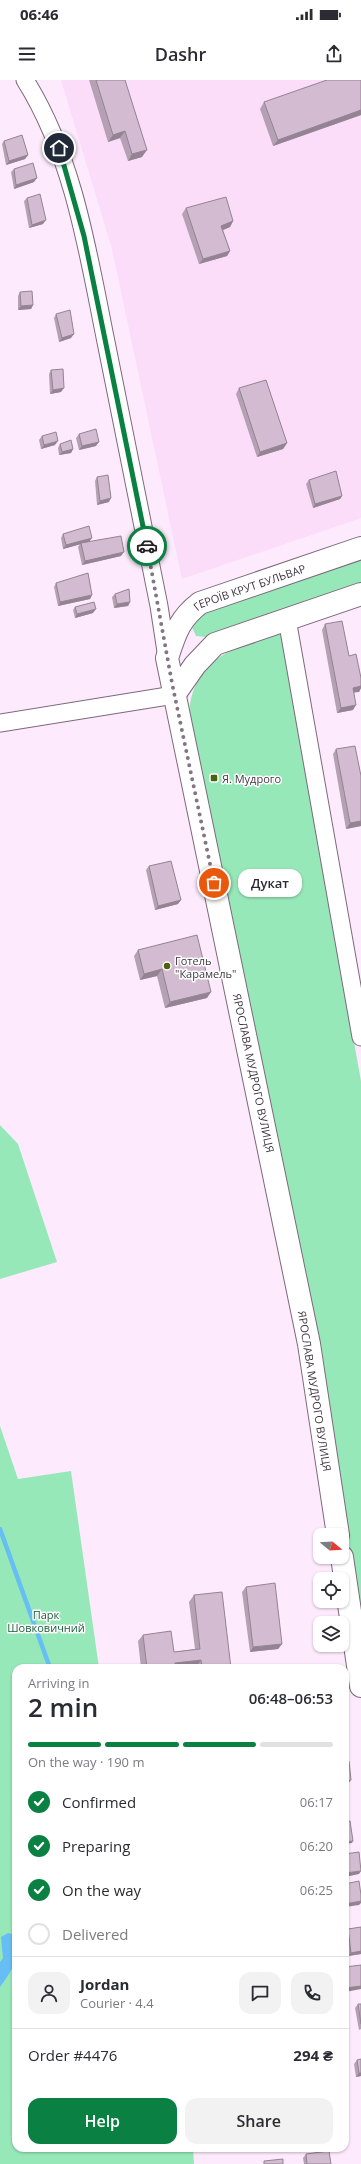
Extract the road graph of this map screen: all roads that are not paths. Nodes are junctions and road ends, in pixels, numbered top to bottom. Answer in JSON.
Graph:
{"nodes":[{"id":1,"x":25,"y":80,"type":"edge"},
{"id":2,"x":361,"y":548,"type":"edge"},
{"id":3,"x":361,"y":594,"type":"edge"},
{"id":4,"x":287,"y":618,"type":"junction"},
{"id":5,"x":167,"y":658,"type":"junction"},
{"id":6,"x":174,"y":695,"type":"junction"},
{"id":7,"x":0,"y":723,"type":"edge"},
{"id":8,"x":361,"y":1037,"type":"edge"},
{"id":9,"x":337,"y":1528,"type":"edge"},
{"id":10,"x":343,"y":1564,"type":"edge"},
{"id":11,"x":361,"y":1686,"type":"edge"}],
"edges":[{"from":1,"to":5,"type":"street","name":"ЯРОСЛАВА МУДРОГО ВУЛИЦЯ"},
{"from":2,"to":5,"type":"street","name":"ГЕРОЇВ КРУТ БУЛЬВАР"},
{"from":3,"to":4,"type":"street"},
{"from":4,"to":6,"type":"street"},
{"from":4,"to":8,"type":"street"},
{"from":5,"to":6,"type":"street","name":"ЯРОСЛАВА МУДРОГО ВУЛИЦЯ"},
{"from":6,"to":7,"type":"street"},
{"from":6,"to":9,"type":"street","name":"ЯРОСЛАВА МУДРОГО ВУЛИЦЯ"},
{"from":10,"to":11,"type":"street"}]}
